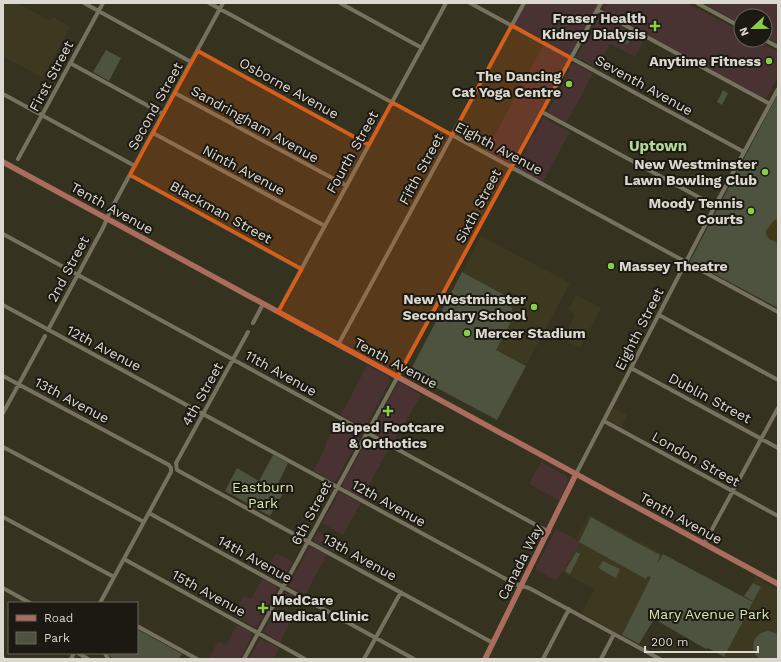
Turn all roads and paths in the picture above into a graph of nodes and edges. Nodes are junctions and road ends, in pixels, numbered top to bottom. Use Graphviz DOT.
graph roads {
  1 [pos="84,3"];
  2 [pos="103,3"];
  3 [pos="210,3"];
  4 [pos="223,3"];
  5 [pos="340,3"];
  6 [pos="446,3"];
  7 [pos="470,3"];
  8 [pos="524,3"];
  9 [pos="601,3"];
  10 [pos="697,3"];
  11 [pos="220,9"];
  12 [pos="597,10"];
  13 [pos="99,11"];
  14 [pos="733,23"];
  15 [pos="512,25"];
  16 [pos="422,48"];
  17 [pos="198,50"];
  18 [pos="571,58"];
  19 [pos="191,62"];
  20 [pos="70,63"];
  21 [pos="778,89"];
  22 [pos="175,93"];
  23 [pos="3,94"];
  24 [pos="392,102"];
  25 [pos="770,104"];
  26 [pos="542,112"];
  27 [pos="163,114"];
  28 [pos="42,116"];
  29 [pos="153,133"];
  30 [pos="452,135"];
  31 [pos="369,145"];
  32 [pos="744,152"];
  33 [pos="18,160"];
  34 [pos="3,162"];
  35 [pos="135,166"];
  36 [pos="511,167"];
  37 [pos="130,175"];
  38 [pos="346,186"];
  39 [pos="715,206"];
  40 [pos="107,219"];
  41 [pos="325,226"];
  42 [pos="3,234"];
  43 [pos="686,262"];
  44 [pos="302,269"];
  45 [pos="78,275"];
  46 [pos="263,304"];
  47 [pos="3,305"];
  48 [pos="278,312"];
  49 [pos="778,312"];
  50 [pos="659,315"];
  51 [pos="253,323"];
  52 [pos="48,330"];
  53 [pos="248,332"];
  54 [pos="44,336"];
  55 [pos="338,345"];
  56 [pos="233,359"];
  57 [pos="631,368"];
  58 [pos="3,376"];
  59 [pos="398,377"];
  60 [pos="778,380"];
  61 [pos="19,385"];
  62 [pos="778,408"];
  63 [pos="3,414"];
  64 [pos="203,414"];
  65 [pos="604,421"];
  66 [pos="367,432"];
  67 [pos="762,438"];
  68 [pos="3,447"];
  69 [pos="778,448"];
  70 [pos="174,468"];
  71 [pos="576,474"];
  72 [pos="337,487"];
  73 [pos="733,492"];
  74 [pos="149,513"];
  75 [pos="778,516"];
  76 [pos="3,517"];
  77 [pos="144,522"];
  78 [pos="549,532"];
  79 [pos="308,541"];
  80 [pos="704,544"];
  81 [pos="124,559"];
  82 [pos="114,577"];
  83 [pos="778,584"];
  84 [pos="522,586"];
  85 [pos="283,587"];
  86 [pos="3,588"];
  87 [pos="401,592"];
  88 [pos="28,602"];
  89 [pos="101,602"];
  90 [pos="569,609"];
  91 [pos="138,627"];
  92 [pos="258,633"];
  93 [pos="614,634"];
  94 [pos="376,638"];
  95 [pos="493,643"];
  96 [pos="197,659"];
  97 [pos="244,659"];
  98 [pos="305,659"];
  99 [pos="364,659"];
  100 [pos="414,659"];
  101 [pos="485,659"];
  102 [pos="543,659"];
  103 [pos="602,659"];
  104 [pos="660,659"];
  1 -- 13 [label="street"];
  2 -- 13 [label="street, First Street"];
  3 -- 11 [label="street, Eighth Avenue"];
  4 -- 11 [label="street, Second Street"];
  5 -- 16 [label="street"];
  6 -- 16 [label="street, Fourth Street"];
  7 -- 15 [label="street, Seventh Avenue"];
  8 -- 15 [label="street, Fifth Street"];
  9 -- 12 [label="street, Sixth Street"];
  10 -- 14 [label="street"];
  11 -- 17 [label="street, Second Street"];
  11 -- 24 [label="street, Eighth Avenue"];
  12 -- 18 [label="street, Sixth Street"];
  12 -- 25 [label="street"];
  13 -- 19 [label="street"];
  13 -- 20 [label="street, First Street"];
  15 -- 18 [label="street, Seventh Avenue"];
  15 -- 30 [label="street, Fifth Street"];
  16 -- 24 [label="street, Fourth Street"];
  17 -- 19 [label="street, Second Street"];
  17 -- 31 [label="street, Osborne Avenue"];
  18 -- 26 [label="street, Sixth Street"];
  18 -- 32 [label="street, Seventh Avenue"];
  19 -- 22 [label="street, Second Street"];
  20 -- 27 [label="street"];
  20 -- 28 [label="street, First Street"];
  21 -- 25 [label="street, Eighth Street"];
  22 -- 27 [label="street, Second Street"];
  22 -- 38 [label="street, Sandringham Avenue"];
  23 -- 28 [label="street"];
  24 -- 30 [label="street, Eighth Avenue"];
  24 -- 31 [label="street, Fourth Street"];
  25 -- 32 [label="street, Eighth Street"];
  26 -- 36 [label="street, Sixth Street"];
  26 -- 39 [label="street"];
  27 -- 29 [label="street, Second Street"];
  28 -- 33 [label="street, First Street"];
  28 -- 35 [label="street"];
  29 -- 35 [label="street, Second Street"];
  29 -- 41 [label="street, Ninth Avenue"];
  30 -- 36 [label="street, Eighth Avenue"];
  30 -- 55 [label="street, Fifth Street"];
  31 -- 38 [label="street, Fourth Street"];
  32 -- 39 [label="street, Eighth Street"];
  34 -- 40 [label="main road, Tenth Avenue"];
  35 -- 37 [label="street, Second Street"];
  36 -- 43 [label="street, Eighth Avenue"];
  36 -- 59 [label="street, Sixth Street"];
  37 -- 40 [label="street, Second Street"];
  37 -- 44 [label="street, Blackman Street"];
  38 -- 41 [label="street, Fourth Street"];
  39 -- 43 [label="street, Eighth Street"];
  40 -- 45 [label="street, 2nd Street"];
  40 -- 46 [label="main road, Tenth Avenue"];
  41 -- 44 [label="street, Fourth Street"];
  42 -- 45 [label="street, 11th Avenue"];
  43 -- 49 [label="street, Eighth Avenue"];
  43 -- 50 [label="street, Eighth Street"];
  44 -- 48 [label="street, Fourth Street"];
  45 -- 52 [label="street, 2nd Street"];
  45 -- 56 [label="street, 11th Avenue"];
  46 -- 48 [label="main road, Tenth Avenue"];
  46 -- 51 [label="street"];
  47 -- 52 [label="street, 12th Avenue"];
  48 -- 55 [label="main road, Tenth Avenue"];
  50 -- 57 [label="street, Eighth Street"];
  50 -- 60 [label="street"];
  52 -- 64 [label="street, 12th Avenue"];
  53 -- 56 [label="street, 4th Street"];
  54 -- 61 [label="street"];
  55 -- 59 [label="main road, Tenth Avenue"];
  56 -- 64 [label="street, 4th Street"];
  56 -- 66 [label="street, 11th Avenue"];
  57 -- 65 [label="street, Eighth Street"];
  57 -- 67 [label="street, Dublin Street"];
  58 -- 61 [label="street, 13th Avenue"];
  59 -- 66 [label="street, 6th Street"];
  59 -- 71 [label="main road, Tenth Avenue"];
  61 -- 63 [label="street"];
  61 -- 70 [label="street, 13th Avenue"];
  62 -- 67 [label="street"];
  64 -- 70 [label="street, 4th Street"];
  64 -- 72 [label="street, 12th Avenue"];
  65 -- 71 [label="street, Eighth Street"];
  65 -- 73 [label="street, London Street"];
  66 -- 72 [label="street, 6th Street"];
  66 -- 78 [label="street, 11th Avenue"];
  67 -- 69 [label="street, Dublin Street"];
  67 -- 73 [label="street"];
  68 -- 77 [label="street"];
  70 -- 74 [label="street, 4th Street"];
  70 -- 79 [label="street, 13th Avenue"];
  71 -- 78 [label="main road, Canada Way"];
  71 -- 80 [label="main road, Tenth Avenue"];
  72 -- 79 [label="street, 6th Street"];
  72 -- 84 [label="street, 12th Avenue"];
  73 -- 75 [label="street, London Street"];
  73 -- 80 [label="street"];
  74 -- 77 [label="street, 4th Street"];
  74 -- 85 [label="street, 14th Avenue"];
  76 -- 82 [label="street"];
  77 -- 81 [label="street, 4th Street"];
  78 -- 84 [label="main road, Canada Way"];
  79 -- 85 [label="street, 6th Street"];
  79 -- 87 [label="street, 13th Avenue"];
  80 -- 83 [label="main road, Tenth Avenue"];
  81 -- 82 [label="street, 4th Street"];
  81 -- 92 [label="street, 15th Avenue"];
  82 -- 89 [label="street, 4th Street"];
  84 -- 90 [label="street, 12th Avenue"];
  84 -- 95 [label="main road, Canada Way"];
  85 -- 92 [label="street, 6th Street"];
  85 -- 94 [label="street, 14th Avenue"];
  86 -- 88 [label="street"];
  87 -- 94 [label="street"];
  87 -- 95 [label="street, 13th Avenue"];
  90 -- 93 [label="street, 12th Avenue"];
  90 -- 102 [label="street"];
  91 -- 96 [label="street"];
  92 -- 97 [label="street, 6th Street"];
  92 -- 98 [label="street, 15th Avenue"];
  93 -- 103 [label="street"];
  93 -- 104 [label="street, 12th Avenue"];
  94 -- 99 [label="street"];
  94 -- 100 [label="street, 14th Avenue"];
  95 -- 101 [label="main road, Canada Way"];
}
